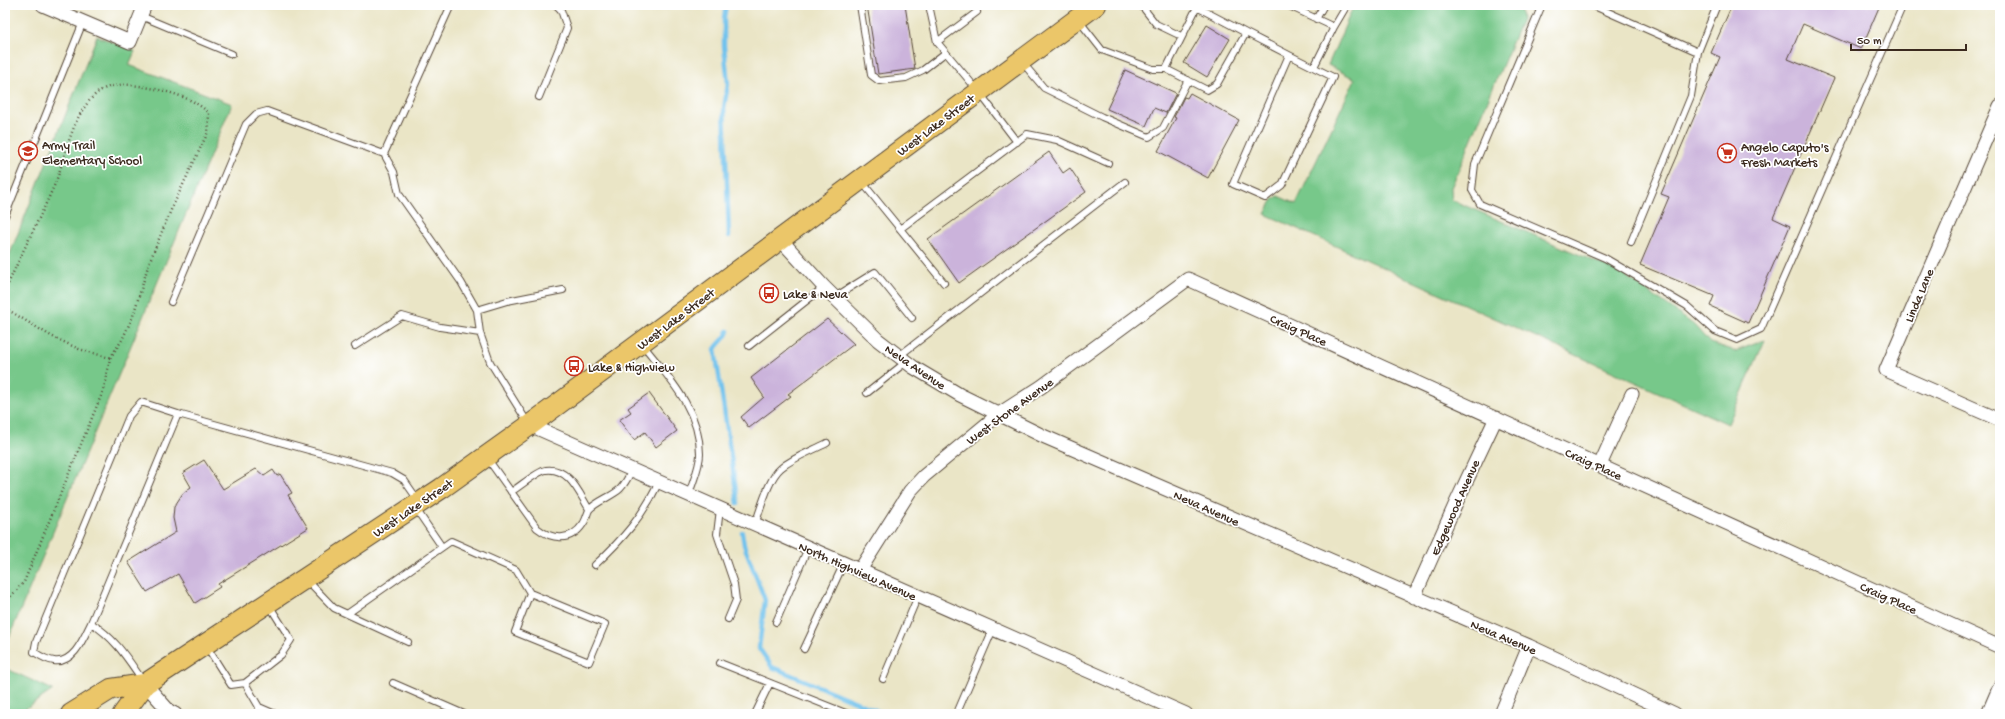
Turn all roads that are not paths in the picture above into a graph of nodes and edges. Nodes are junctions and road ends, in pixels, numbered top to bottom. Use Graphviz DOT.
graph roads {
  1 [pos="43,5"];
  2 [pos="451,5"];
  3 [pos="556,5"];
  4 [pos="860,5"];
  5 [pos="929,5"];
  6 [pos="1141,5"];
  7 [pos="1286,5"];
  8 [pos="1324,5"];
  9 [pos="1346,5"];
  10 [pos="1542,5"];
  11 [pos="1592,5"];
  12 [pos="1717,5"];
  13 [pos="1903,5"];
  14 [pos="1195,6"];
  15 [pos="1088,9"];
  16 [pos="143,11"];
  17 [pos="977,12"];
  18 [pos="1316,19"];
  19 [pos="83,22"];
  20 [pos="1334,27"];
  21 [pos="1246,33"];
  22 [pos="1181,36"];
  23 [pos="936,42"];
  24 [pos="1698,52"];
  25 [pos="945,53"];
  26 [pos="232,54"];
  27 [pos="1289,55"];
  28 [pos="1021,61"];
  29 [pos="1314,67"];
  30 [pos="1166,69"];
  31 [pos="1188,80"];
  32 [pos="979,92"];
  33 [pos="539,97"];
  34 [pos="2000,106"];
  35 [pos="1016,142"];
  36 [pos="384,154"];
  37 [pos="1108,164"];
  38 [pos="860,179"];
  39 [pos="1125,182"];
  40 [pos="5,216"];
  41 [pos="900,229"];
  42 [pos="780,239"];
  43 [pos="1631,242"];
  44 [pos="1188,279"];
  45 [pos="944,283"];
  46 [pos="824,287"];
  47 [pos="563,290"];
  48 [pos="835,298"];
  49 [pos="171,302"];
  50 [pos="478,310"];
  51 [pos="912,318"];
  52 [pos="480,333"];
  53 [pos="642,342"];
  54 [pos="355,346"];
  55 [pos="749,346"];
  56 [pos="902,359"];
  57 [pos="867,393"];
  58 [pos="1632,394"];
  59 [pos="178,414"];
  60 [pos="999,414"];
  61 [pos="1496,418"];
  62 [pos="2000,420"];
  63 [pos="530,425"];
  64 [pos="827,443"];
  65 [pos="486,456"];
  66 [pos="1600,465"];
  67 [pos="632,470"];
  68 [pos="660,482"];
  69 [pos="511,492"];
  70 [pos="689,495"];
  71 [pos="417,504"];
  72 [pos="589,509"];
  73 [pos="720,509"];
  74 [pos="755,524"];
  75 [pos="442,547"];
  76 [pos="808,548"];
  77 [pos="844,563"];
  78 [pos="596,565"];
  79 [pos="860,570"];
  80 [pos="305,579"];
  81 [pos="530,593"];
  82 [pos="918,596"];
  83 [pos="1414,597"];
  84 [pos="268,603"];
  85 [pos="347,614"];
  86 [pos="728,619"];
  87 [pos="776,622"];
  88 [pos="91,623"];
  89 [pos="993,629"];
  90 [pos="408,642"];
  91 [pos="205,644"];
  92 [pos="1529,646"];
  93 [pos="2000,647"];
  94 [pos="804,649"];
  95 [pos="720,663"];
  96 [pos="883,679"];
  97 [pos="245,683"];
  98 [pos="393,683"];
  99 [pos="770,683"];
  100 [pos="145,684"];
  101 [pos="2000,686"];
  102 [pos="260,707"];
  103 [pos="957,713"];
  104 [pos="71,714"];
  105 [pos="123,714"];
  106 [pos="175,714"];
  107 [pos="257,714"];
  108 [pos="276,714"];
  109 [pos="464,714"];
  110 [pos="755,714"];
  111 [pos="848,714"];
  112 [pos="1186,714"];
  113 [pos="1501,714"];
  114 [pos="1675,714"];
  115 [pos="1988,714"];
  1 -- 19 [label="street"];
  2 -- 36 [label="lane"];
  3 -- 33 [label="lane"];
  4 -- 25 [label="lane"];
  5 -- 23 [label="lane"];
  6 -- 22 [label="lane"];
  7 -- 18 [label="lane"];
  8 -- 18 [label="lane"];
  9 -- 20 [label="lane"];
  10 -- 13 [label="lane"];
  11 -- 24 [label="lane"];
  12 -- 24 [label="lane"];
  14 -- 21 [label="lane"];
  14 -- 22 [label="lane"];
  15 -- 28 [label="main road, West Lake Street"];
  15 -- 30 [label="lane"];
  16 -- 19 [label="street"];
  16 -- 26 [label="lane"];
  17 -- 23 [label="lane"];
  18 -- 20 [label="lane"];
  19 -- 40 [label="lane"];
  20 -- 29 [label="lane"];
  21 -- 27 [label="lane"];
  21 -- 31 [label="lane"];
  22 -- 30 [label="lane"];
  23 -- 25 [label="lane"];
  24 -- 43 [label="lane"];
  25 -- 32 [label="lane"];
  27 -- 29 [label="lane"];
  27 -- 29 [label="lane"];
  28 -- 31 [label="lane"];
  28 -- 32 [label="main road, West Lake Street"];
  30 -- 31 [label="lane"];
  32 -- 35 [label="lane"];
  32 -- 38 [label="main road, West Lake Street"];
  34 -- 62 [label="street, Linda Lane"];
  35 -- 37 [label="lane"];
  35 -- 41 [label="lane"];
  36 -- 49 [label="lane"];
  36 -- 50 [label="lane"];
  38 -- 41 [label="lane"];
  38 -- 42 [label="main road, West Lake Street"];
  39 -- 56 [label="lane"];
  41 -- 45 [label="lane"];
  42 -- 46 [label="street, Neva Avenue"];
  42 -- 53 [label="main road, West Lake Street"];
  44 -- 60 [label="street, West Stone Avenue"];
  44 -- 61 [label="street, Craig Place"];
  46 -- 48 [label="street, Neva Avenue"];
  46 -- 55 [label="lane"];
  47 -- 50 [label="lane"];
  48 -- 51 [label="lane"];
  48 -- 56 [label="street, Neva Avenue"];
  50 -- 52 [label="lane"];
  52 -- 54 [label="lane"];
  52 -- 63 [label="lane"];
  53 -- 63 [label="main road, West Lake Street"];
  53 -- 70 [label="lane"];
  56 -- 57 [label="lane"];
  56 -- 60 [label="street, Neva Avenue"];
  58 -- 66 [label="street"];
  59 -- 71 [label="lane"];
  59 -- 88 [label="lane"];
  59 -- 88 [label="lane"];
  60 -- 79 [label="street, West Stone Avenue"];
  60 -- 83 [label="street, Neva Avenue"];
  61 -- 66 [label="street, Craig Place"];
  61 -- 83 [label="street, Edgewood Avenue"];
  63 -- 65 [label="main road, West Lake Street"];
  63 -- 67 [label="street, North Highview Avenue"];
  64 -- 74 [label="lane"];
  65 -- 69 [label="lane"];
  65 -- 71 [label="main road, West Lake Street"];
  66 -- 93 [label="street, Craig Place"];
  67 -- 68 [label="street, North Highview Avenue"];
  67 -- 72 [label="lane"];
  68 -- 70 [label="street, North Highview Avenue"];
  68 -- 78 [label="lane"];
  69 -- 72 [label="lane"];
  69 -- 72 [label="lane"];
  70 -- 73 [label="street, North Highview Avenue"];
  71 -- 75 [label="lane"];
  71 -- 80 [label="main road, West Lake Street"];
  73 -- 74 [label="street, North Highview Avenue"];
  73 -- 86 [label="lane"];
  74 -- 76 [label="street, North Highview Avenue"];
  75 -- 81 [label="lane"];
  75 -- 85 [label="lane"];
  76 -- 77 [label="street, North Highview Avenue"];
  76 -- 87 [label="lane"];
  77 -- 79 [label="street, North Highview Avenue"];
  77 -- 94 [label="lane"];
  79 -- 82 [label="street, North Highview Avenue"];
  80 -- 84 [label="main road, West Lake Street"];
  80 -- 85 [label="lane"];
  81 -- 81 [label="lane"];
  82 -- 89 [label="street, North Highview Avenue"];
  82 -- 96 [label="lane"];
  83 -- 92 [label="street, Neva Avenue"];
  84 -- 91 [label="main road, West Lake Street"];
  84 -- 97 [label="lane"];
  85 -- 90 [label="lane"];
  88 -- 100 [label="lane"];
  89 -- 103 [label="lane"];
  89 -- 112 [label="street, North Highview Avenue"];
  91 -- 97 [label="lane"];
  91 -- 100 [label="main road, West Lake Street"];
  92 -- 113 [label="street"];
  92 -- 114 [label="street, Neva Avenue"];
  95 -- 99 [label="lane"];
  97 -- 102 [label="lane"];
  98 -- 109 [label="lane"];
  99 -- 110 [label="lane"];
  99 -- 111 [label="lane"];
  100 -- 104 [label="main road, West Lake Street"];
  100 -- 105 [label="main road, West Lake Street"];
  100 -- 106 [label="street"];
  101 -- 115 [label="street"];
  102 -- 107 [label="lane"];
  102 -- 108 [label="lane"];
}
